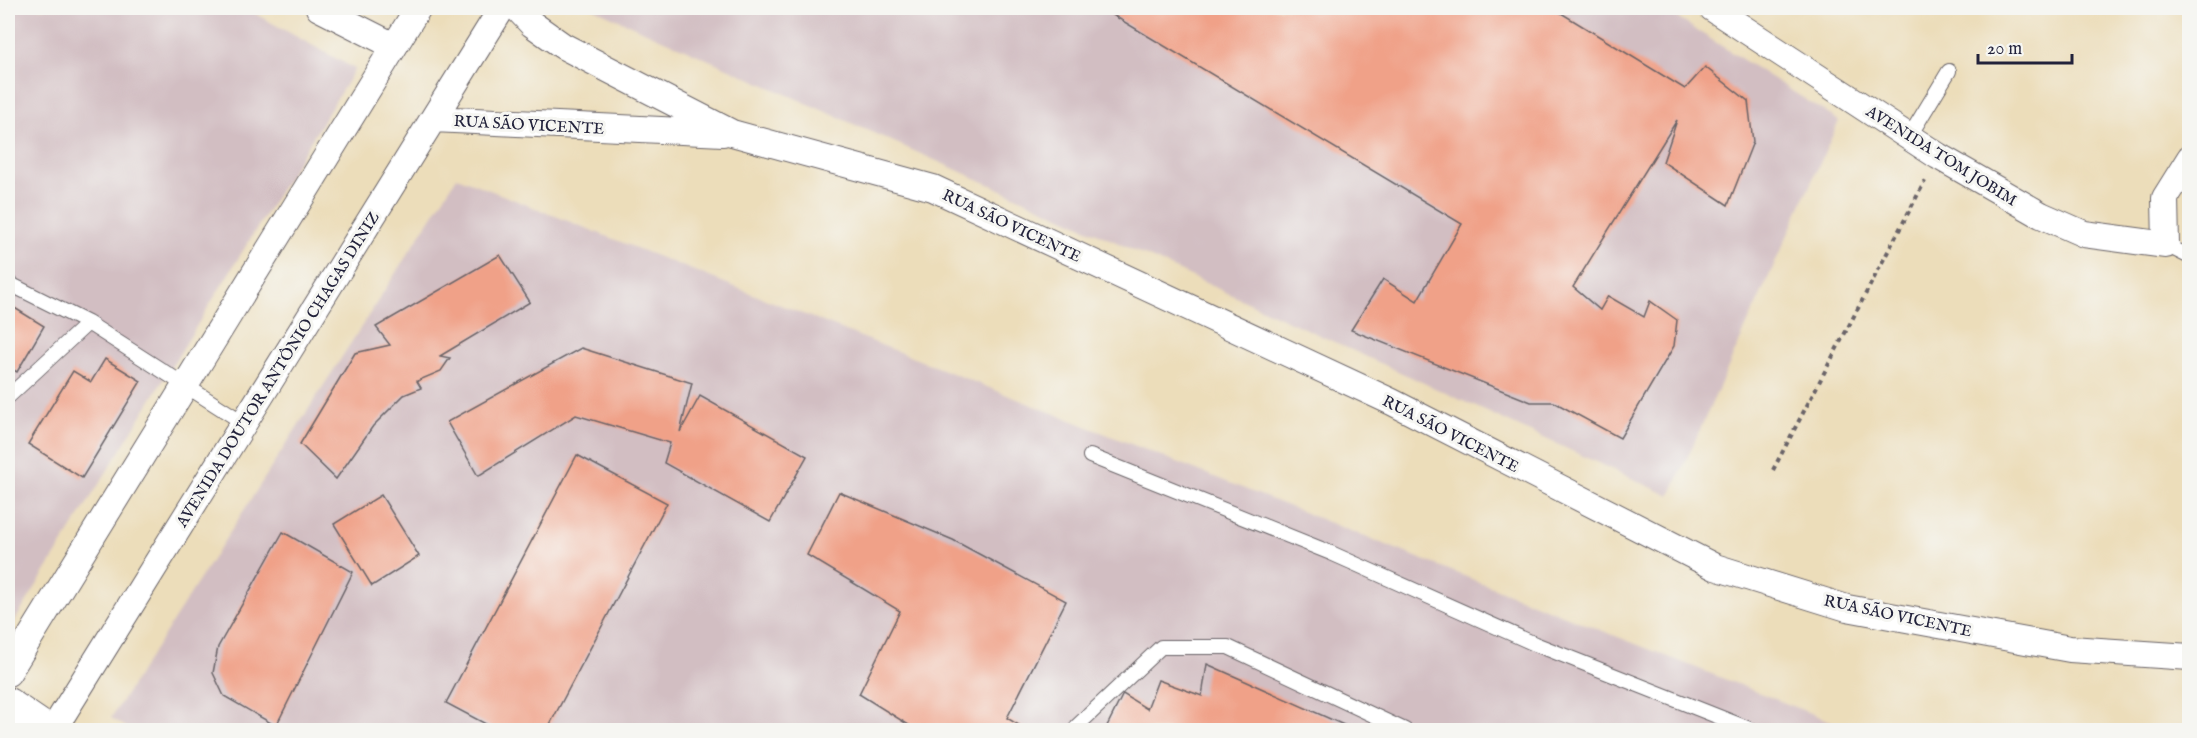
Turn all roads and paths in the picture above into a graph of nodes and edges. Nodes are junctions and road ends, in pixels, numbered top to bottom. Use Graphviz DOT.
graph roads {
  1 [pos="319,8"];
  2 [pos="418,8"];
  3 [pos="502,8"];
  4 [pos="517,8"];
  5 [pos="1712,8"];
  6 [pos="394,46"];
  7 [pos="1949,71"];
  8 [pos="433,119"];
  9 [pos="732,133"];
  10 [pos="1909,137"];
  11 [pos="1938,156"];
  12 [pos="2190,158"];
  13 [pos="2166,245"];
  14 [pos="2190,257"];
  15 [pos="8,283"];
  16 [pos="88,323"];
  17 [pos="184,384"];
  18 [pos="8,397"];
  19 [pos="244,423"];
  20 [pos="1089,456"];
  21 [pos="1773,470"];
  22 [pos="2190,657"];
  23 [pos="8,673"];
  24 [pos="8,704"];
  25 [pos="1077,726"];
  26 [pos="46,730"];
  27 [pos="53,730"];
  28 [pos="1405,730"];
  29 [pos="1752,730"];
  1 -- 6 [label="street"];
  2 -- 6 [label="street"];
  3 -- 8 [label="street, AVENIDA DOUTOR ANTÔNIO CHAGAS DINIZ"];
  4 -- 9 [label="street, RUA SÃO VICENTE"];
  5 -- 10 [label="street, AVENIDA TOM JOBIM"];
  6 -- 17 [label="street"];
  7 -- 10 [label="lane"];
  8 -- 9 [label="street, RUA SÃO VICENTE"];
  8 -- 19 [label="street, AVENIDA DOUTOR ANTÔNIO CHAGAS DINIZ"];
  9 -- 22 [label="street, RUA SÃO VICENTE"];
  10 -- 11 [label="street, AVENIDA TOM JOBIM"];
  11 -- 13 [label="street, AVENIDA TOM JOBIM"];
  11 -- 21 [label="path"];
  12 -- 13 [label="street"];
  13 -- 14 [label="lane, AVENIDA TOM JOBIM"];
  15 -- 16 [label="lane"];
  16 -- 17 [label="lane"];
  16 -- 18 [label="lane"];
  17 -- 19 [label="lane"];
  17 -- 23 [label="street"];
  19 -- 27 [label="street, AVENIDA DOUTOR ANTÔNIO CHAGAS DINIZ"];
  20 -- 29 [label="lane"];
  24 -- 26 [label="street"];
  25 -- 28 [label="lane"];
}
